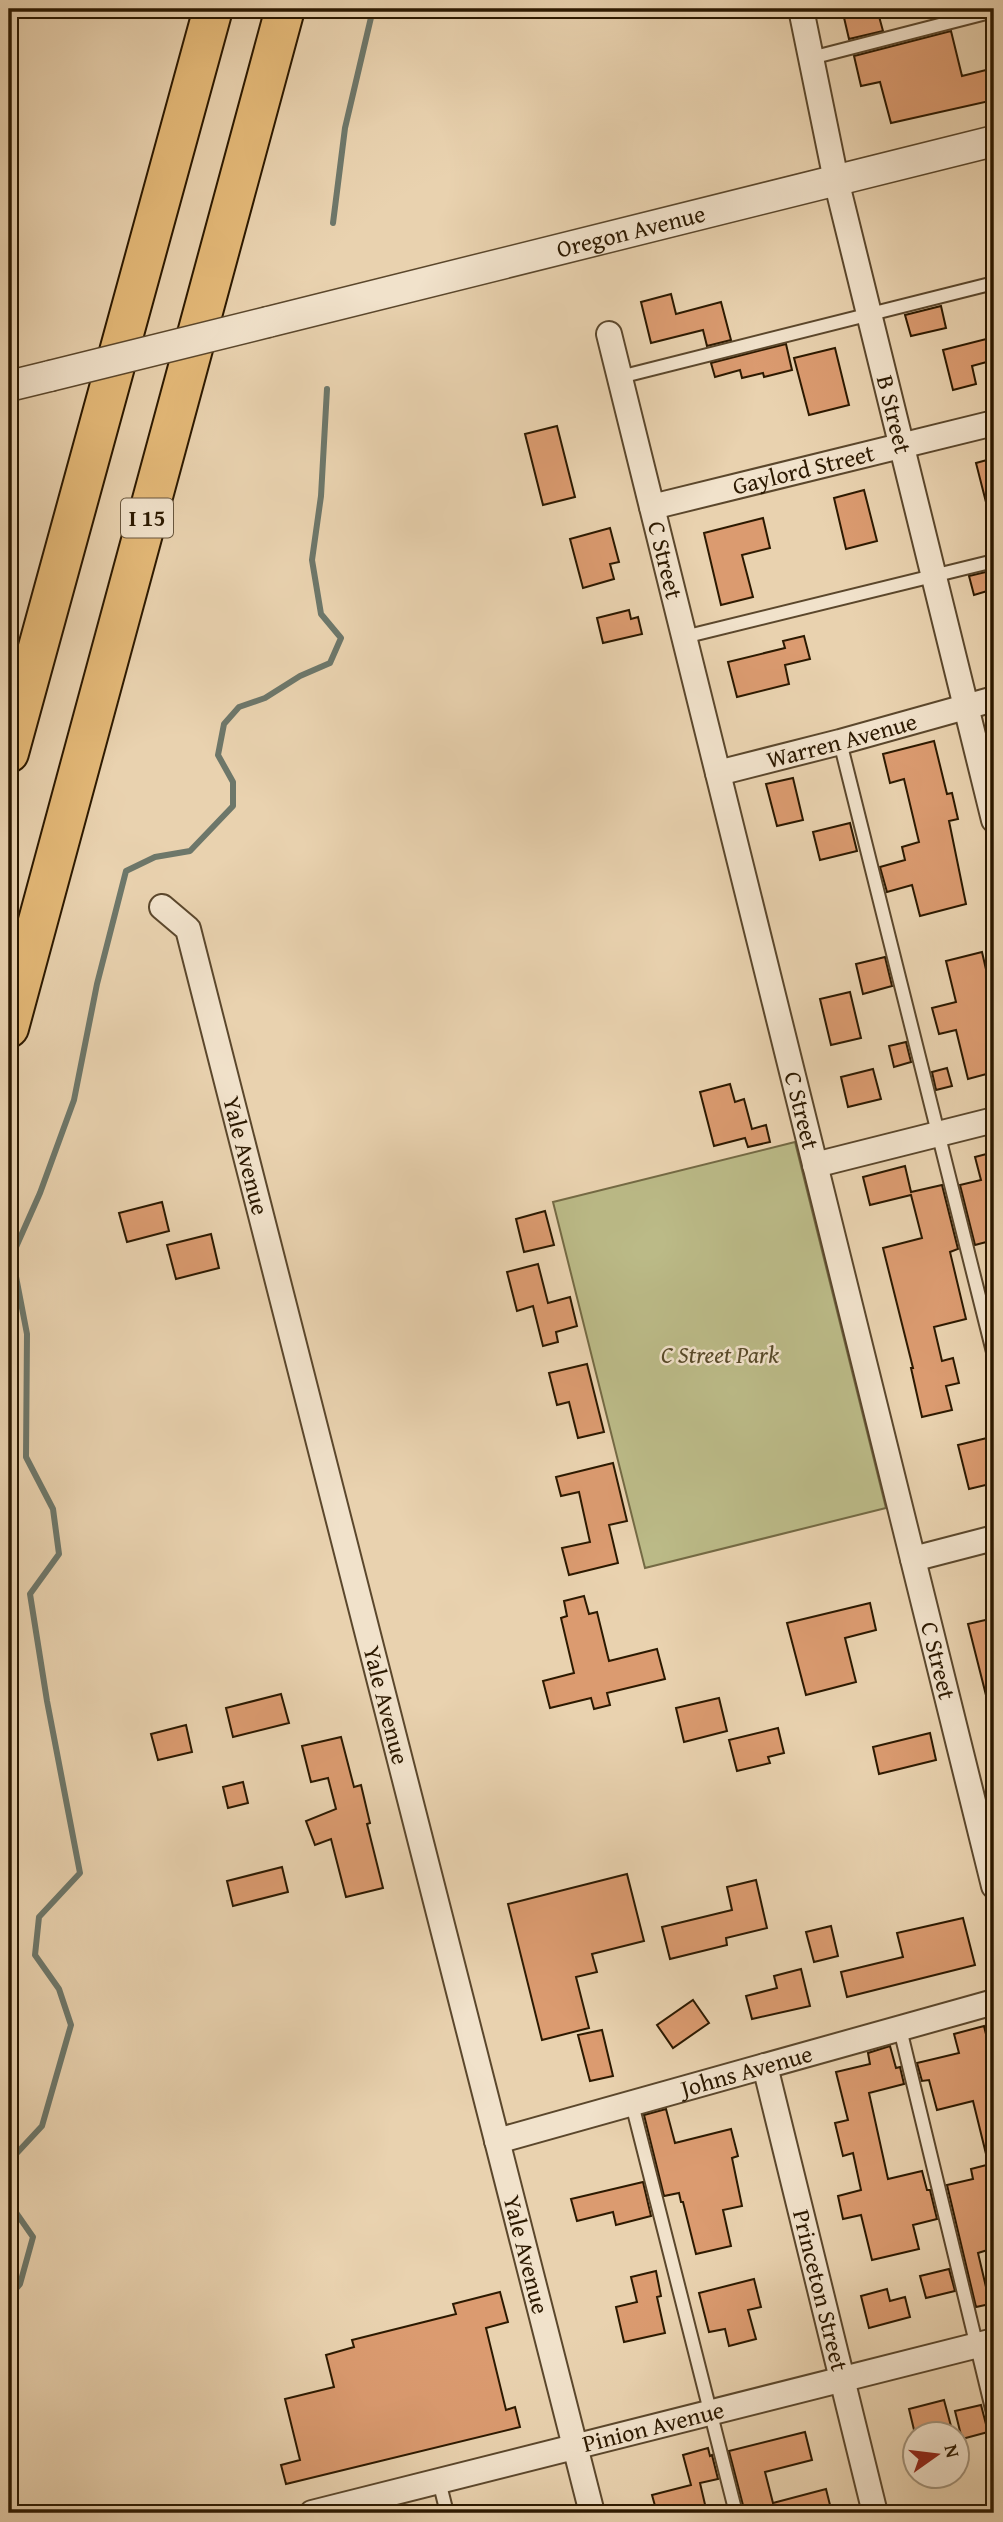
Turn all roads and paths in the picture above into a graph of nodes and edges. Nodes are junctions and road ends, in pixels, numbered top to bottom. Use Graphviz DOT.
graph roads {
  1 [pos="213,9"];
  2 [pos="285,9"];
  3 [pos="801,9"];
  4 [pos="994,11"];
  5 [pos="811,58"];
  6 [pos="994,141"];
  7 [pos="836,180"];
  8 [pos="994,283"];
  9 [pos="869,314"];
  10 [pos="609,334"];
  11 [pos="620,377"];
  12 [pos="9,386"];
  13 [pos="994,423"];
  14 [pos="902,445"];
  15 [pos="652,507"];
  16 [pos="994,561"];
  17 [pos="933,576"];
  18 [pos="684,637"];
  19 [pos="994,699"];
  20 [pos="965,706"];
  21 [pos="840,742"];
  22 [pos="9,753"];
  23 [pos="718,773"];
  24 [pos="994,820"];
  25 [pos="162,906"];
  26 [pos="9,1028"];
  27 [pos="994,1121"];
  28 [pos="938,1135"];
  29 [pos="815,1165"];
  30 [pos="994,1356"];
  31 [pos="994,1538"];
  32 [pos="913,1559"];
  33 [pos="994,1886"];
  34 [pos="994,2002"];
  35 [pos="900,2029"];
  36 [pos="765,2066"];
  37 [pos="632,2104"];
  38 [pos="497,2141"];
  39 [pos="985,2344"];
  40 [pos="842,2380"];
  41 [pos="711,2413"];
  42 [pos="994,2417"];
  43 [pos="575,2447"];
  44 [pos="439,2481"];
  45 [pos="312,2513"];
  46 [pos="447,2513"];
  47 [pos="592,2513"];
  48 [pos="736,2513"];
  49 [pos="875,2513"];
  1 -- 22 [label="highway"];
  2 -- 26 [label="highway, I 15"];
  3 -- 5 [label="street, B Street"];
  4 -- 5 [label="lane"];
  5 -- 7 [label="street, B Street"];
  6 -- 7 [label="street, Oregon Avenue"];
  7 -- 9 [label="street, B Street"];
  7 -- 12 [label="street, Oregon Avenue, bridge"];
  8 -- 9 [label="lane"];
  9 -- 11 [label="lane"];
  9 -- 14 [label="street, B Street"];
  10 -- 11 [label="street, C Street"];
  11 -- 15 [label="street, C Street"];
  13 -- 14 [label="street, Gaylord Street"];
  14 -- 15 [label="street, Gaylord Street"];
  14 -- 17 [label="street, B Street"];
  15 -- 18 [label="street, C Street"];
  16 -- 17 [label="lane"];
  17 -- 18 [label="lane"];
  17 -- 20 [label="street, B Street"];
  18 -- 23 [label="street, C Street"];
  19 -- 20 [label="street, Warren Avenue"];
  20 -- 21 [label="street, Warren Avenue"];
  20 -- 24 [label="street, B Street"];
  21 -- 23 [label="street, Warren Avenue"];
  21 -- 28 [label="lane"];
  23 -- 29 [label="street, C Street"];
  25 -- 38 [label="street, Yale Avenue"];
  27 -- 28 [label="street"];
  28 -- 29 [label="street"];
  28 -- 30 [label="lane"];
  29 -- 32 [label="street, C Street"];
  31 -- 32 [label="street"];
  32 -- 33 [label="street, C Street"];
  34 -- 35 [label="street, Johns Avenue"];
  35 -- 36 [label="street, Johns Avenue"];
  35 -- 39 [label="lane"];
  36 -- 37 [label="street, Johns Avenue"];
  36 -- 40 [label="street, Princeton Street"];
  37 -- 38 [label="street, Johns Avenue"];
  37 -- 41 [label="lane"];
  38 -- 43 [label="street, Yale Avenue"];
  39 -- 40 [label="street, Pinion Avenue"];
  39 -- 42 [label="lane"];
  40 -- 41 [label="street, Pinion Avenue"];
  40 -- 49 [label="street, Princeton Street"];
  41 -- 43 [label="street, Pinion Avenue"];
  41 -- 48 [label="lane"];
  43 -- 44 [label="street, Pinion Avenue"];
  43 -- 47 [label="street, Yale Avenue"];
  44 -- 45 [label="street, Pinion Avenue"];
  44 -- 46 [label="lane"];
}
